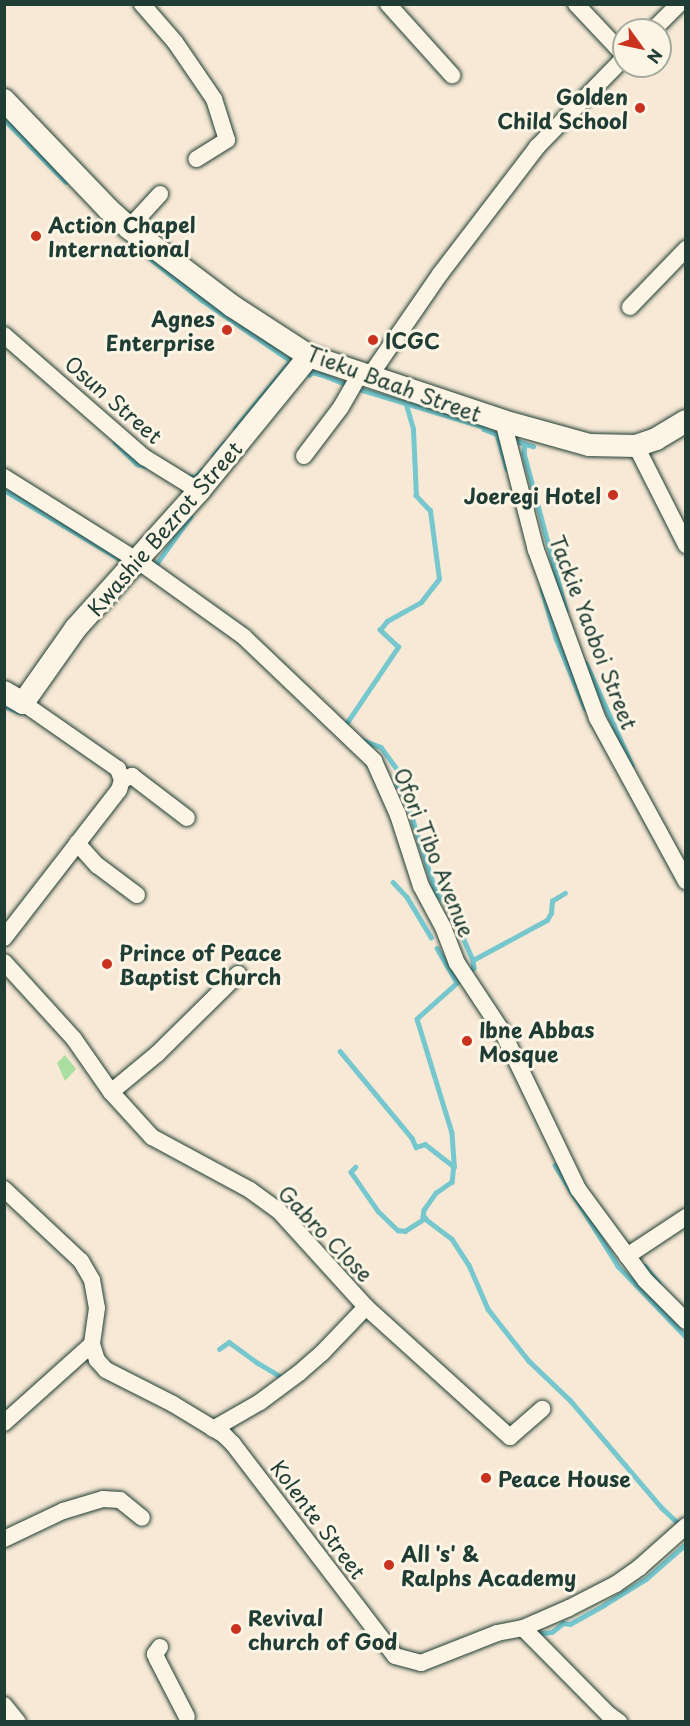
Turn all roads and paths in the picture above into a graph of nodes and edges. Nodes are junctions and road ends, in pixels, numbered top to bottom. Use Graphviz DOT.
graph roads {
  1 [pos="142,4"];
  2 [pos="388,4"];
  3 [pos="576,4"];
  4 [pos="679,4"];
  5 [pos="665,18"];
  6 [pos="612,44"];
  7 [pos="612,69"];
  8 [pos="452,75"];
  9 [pos="4,100"];
  10 [pos="197,159"];
  11 [pos="160,194"];
  12 [pos="129,228"];
  13 [pos="686,249"];
  14 [pos="630,307"];
  15 [pos="4,335"];
  16 [pos="309,356"];
  17 [pos="365,376"];
  18 [pos="503,421"];
  19 [pos="686,421"];
  20 [pos="636,446"];
  21 [pos="304,456"];
  22 [pos="4,477"];
  23 [pos="199,491"];
  24 [pos="686,545"];
  25 [pos="138,561"];
  26 [pos="14,697"];
  27 [pos="122,780"];
  28 [pos="187,818"];
  29 [pos="77,843"];
  30 [pos="686,881"];
  31 [pos="137,895"];
  32 [pos="4,938"];
  33 [pos="4,962"];
  34 [pos="238,974"];
  35 [pos="111,1092"];
  36 [pos="4,1190"];
  37 [pos="686,1217"];
  38 [pos="627,1256"];
  39 [pos="366,1307"];
  40 [pos="686,1321"];
  41 [pos="92,1344"];
  42 [pos="542,1409"];
  43 [pos="8,1412"];
  44 [pos="213,1429"];
  45 [pos="142,1518"];
  46 [pos="686,1526"];
  47 [pos="4,1539"];
  48 [pos="523,1628"];
  49 [pos="160,1647"];
  50 [pos="4,1705"];
  51 [pos="189,1720"];
  52 [pos="18,1722"];
  53 [pos="619,1722"];
  1 -- 10 [label="street"];
  2 -- 8 [label="street"];
  3 -- 6 [label="street"];
  4 -- 5 [label="street"];
  7 -- 17 [label="street"];
  9 -- 12 [label="street, Tieku Baah Street"];
  11 -- 12 [label="street"];
  12 -- 16 [label="street, Tieku Baah Street"];
  13 -- 14 [label="street"];
  15 -- 23 [label="street, Osun Street"];
  16 -- 17 [label="street, Tieku Baah Street"];
  16 -- 23 [label="street, Kwashie Bezrot Street"];
  17 -- 18 [label="street, Tieku Baah Street"];
  17 -- 21 [label="street"];
  18 -- 20 [label="street, Tieku Baah Street"];
  18 -- 30 [label="street, Tackie Yaoboi Street"];
  19 -- 20 [label="street, Tieku Baah Street"];
  20 -- 24 [label="street"];
  22 -- 25 [label="street, Ofori Tibo Avenue"];
  23 -- 25 [label="street, Kwashie Bezrot Street"];
  25 -- 26 [label="street, Kwashie Bezrot Street"];
  25 -- 38 [label="street, Ofori Tibo Avenue"];
  26 -- 27 [label="street"];
  27 -- 28 [label="street"];
  27 -- 29 [label="street"];
  29 -- 31 [label="street"];
  29 -- 32 [label="street"];
  33 -- 35 [label="street, Gabro Close"];
  34 -- 35 [label="street"];
  35 -- 39 [label="street, Gabro Close"];
  36 -- 41 [label="street"];
  37 -- 38 [label="street"];
  38 -- 40 [label="street, Ofori Tibo Avenue"];
  39 -- 42 [label="street, Gabro Close"];
  39 -- 44 [label="street"];
  41 -- 43 [label="street"];
  41 -- 44 [label="street, Kolente Street"];
  44 -- 48 [label="street, Kolente Street"];
  45 -- 47 [label="street"];
  46 -- 48 [label="street, Kolente Street"];
  48 -- 53 [label="street"];
  49 -- 51 [label="street"];
  50 -- 52 [label="street"];
}
